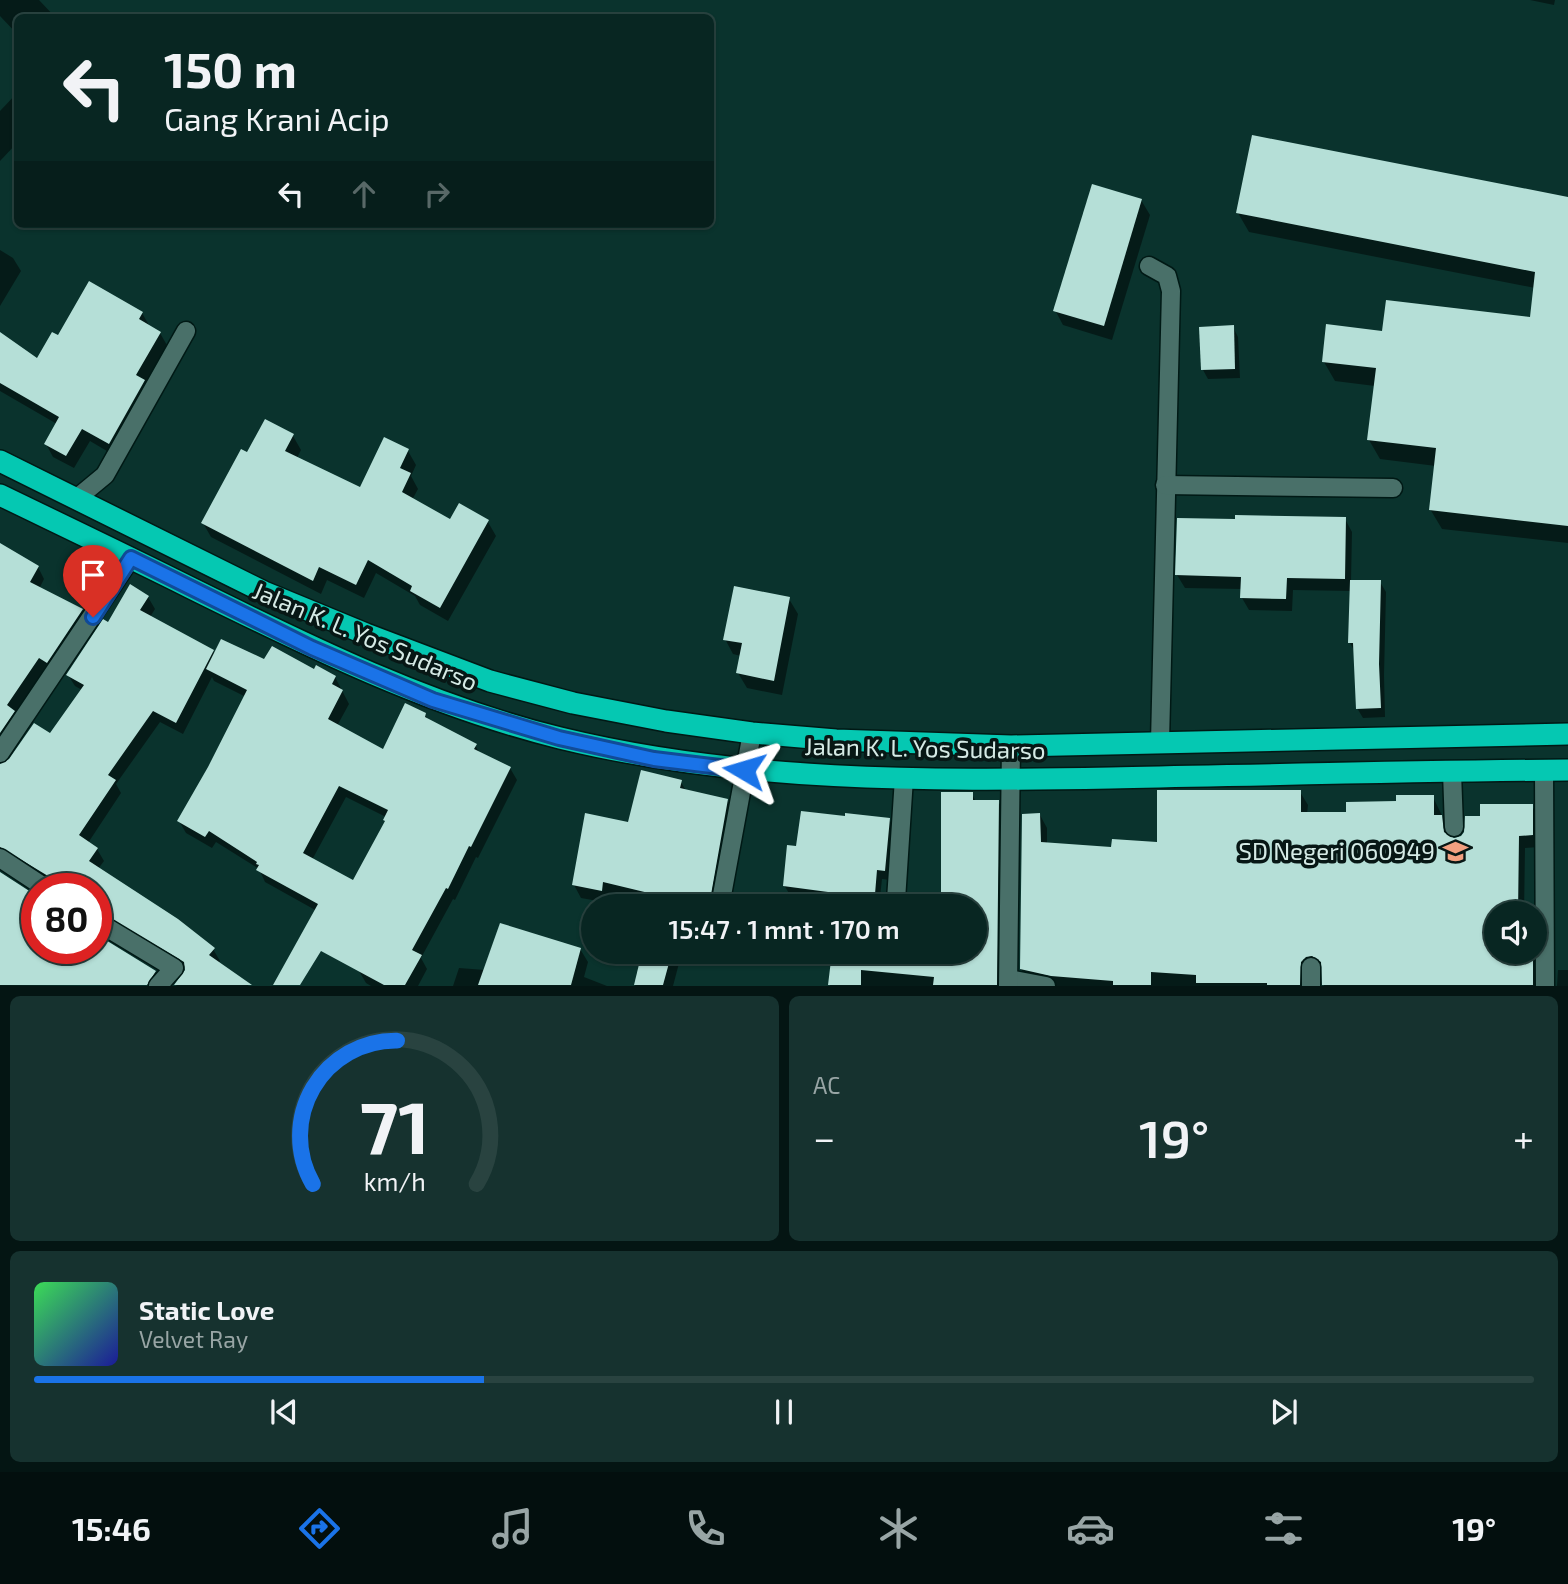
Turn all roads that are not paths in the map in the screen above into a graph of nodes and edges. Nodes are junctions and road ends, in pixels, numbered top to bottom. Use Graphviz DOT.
graph roads {
  1 [pos="1149,266"];
  2 [pos="186,331"];
  3 [pos="0,461"];
  4 [pos="1165,485"];
  5 [pos="1393,488"];
  6 [pos="0,495"];
  7 [pos="76,499"];
  8 [pos="131,558"];
  9 [pos="752,733"];
  10 [pos="1568,734"];
  11 [pos="1160,742"];
  12 [pos="1010,746"];
  13 [pos="0,753"];
  14 [pos="744,770"];
  15 [pos="1568,770"];
  16 [pos="1544,771"];
  17 [pos="1452,772"];
  18 [pos="904,778"];
  19 [pos="1009,780"];
  20 [pos="1454,827"];
  21 [pos="0,858"];
  22 [pos="23,873"];
  23 [pos="722,894"];
  24 [pos="896,894"];
  25 [pos="112,931"];
  26 [pos="1311,967"];
  27 [pos="1009,982"];
  28 [pos="158,985"];
  29 [pos="1046,985"];
  30 [pos="1311,985"];
  31 [pos="1545,985"];
  1 -- 4 [label="street"];
  2 -- 7 [label="street"];
  3 -- 7 [label="highway, Jalan K. L. Yos Sudarso"];
  4 -- 5 [label="street"];
  4 -- 11 [label="street"];
  6 -- 8 [label="highway, Jalan K. L. Yos Sudarso"];
  7 -- 9 [label="highway, Jalan K. L. Yos Sudarso"];
  8 -- 13 [label="street"];
  8 -- 14 [label="highway, Jalan K. L. Yos Sudarso"];
  9 -- 12 [label="highway, Jalan K. L. Yos Sudarso"];
  9 -- 14 [label="street"];
  10 -- 11 [label="highway, Jalan K. L. Yos Sudarso"];
  11 -- 12 [label="highway, Jalan K. L. Yos Sudarso"];
  12 -- 19 [label="street"];
  14 -- 18 [label="highway, Jalan K. L. Yos Sudarso"];
  14 -- 23 [label="street"];
  15 -- 16 [label="highway, Jalan K. L. Yos Sudarso"];
  16 -- 17 [label="highway, Jalan K. L. Yos Sudarso"];
  16 -- 31 [label="street"];
  17 -- 19 [label="highway, Jalan K. L. Yos Sudarso"];
  17 -- 20 [label="street"];
  18 -- 19 [label="highway, Jalan K. L. Yos Sudarso"];
  18 -- 24 [label="street"];
  19 -- 27 [label="street"];
  21 -- 22 [label="street"];
  25 -- 28 [label="street"];
  26 -- 30 [label="street"];
  27 -- 29 [label="street"];
}
